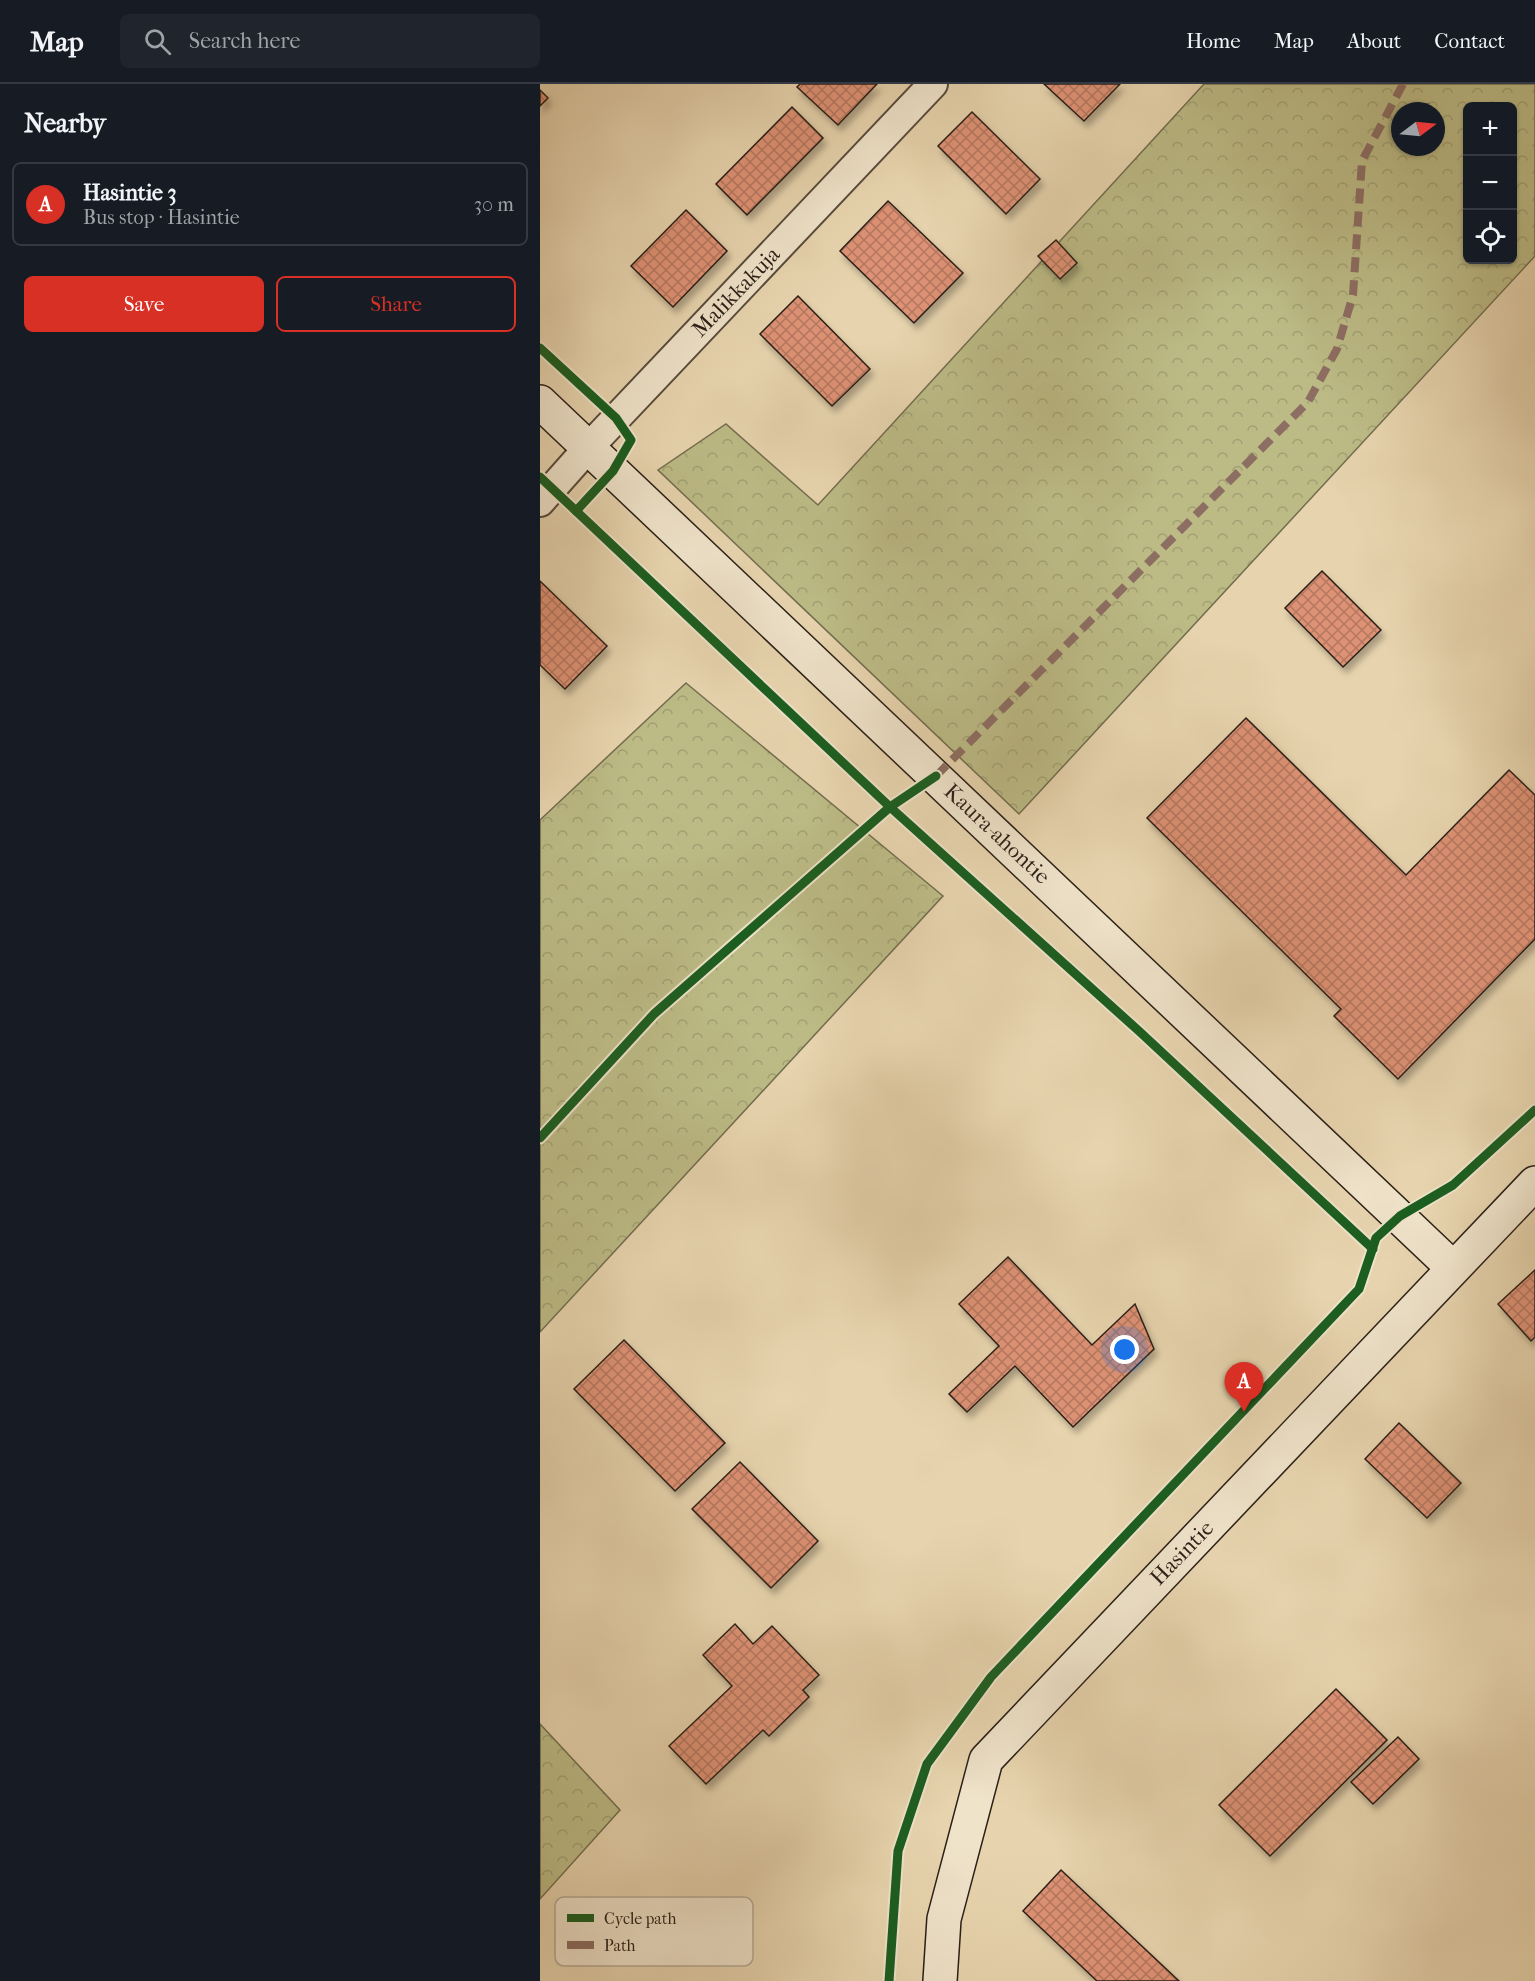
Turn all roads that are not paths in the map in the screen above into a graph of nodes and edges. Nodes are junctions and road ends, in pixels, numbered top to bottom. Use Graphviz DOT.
graph roads {
  1 [pos="933,84"];
  2 [pos="540,402"];
  3 [pos="588,447"];
  4 [pos="540,502"];
  5 [pos="1535,1183"];
  6 [pos="1453,1268"];
  7 [pos="940,1981"];
  1 -- 3 [label="street, Malikkakuja"];
  2 -- 3 [label="street, Kaura-ahontie"];
  3 -- 4 [label="street, Malikkakuja"];
  3 -- 6 [label="street, Kaura-ahontie"];
  5 -- 6 [label="street, Hasintie"];
  6 -- 7 [label="street, Hasintie"];
}
